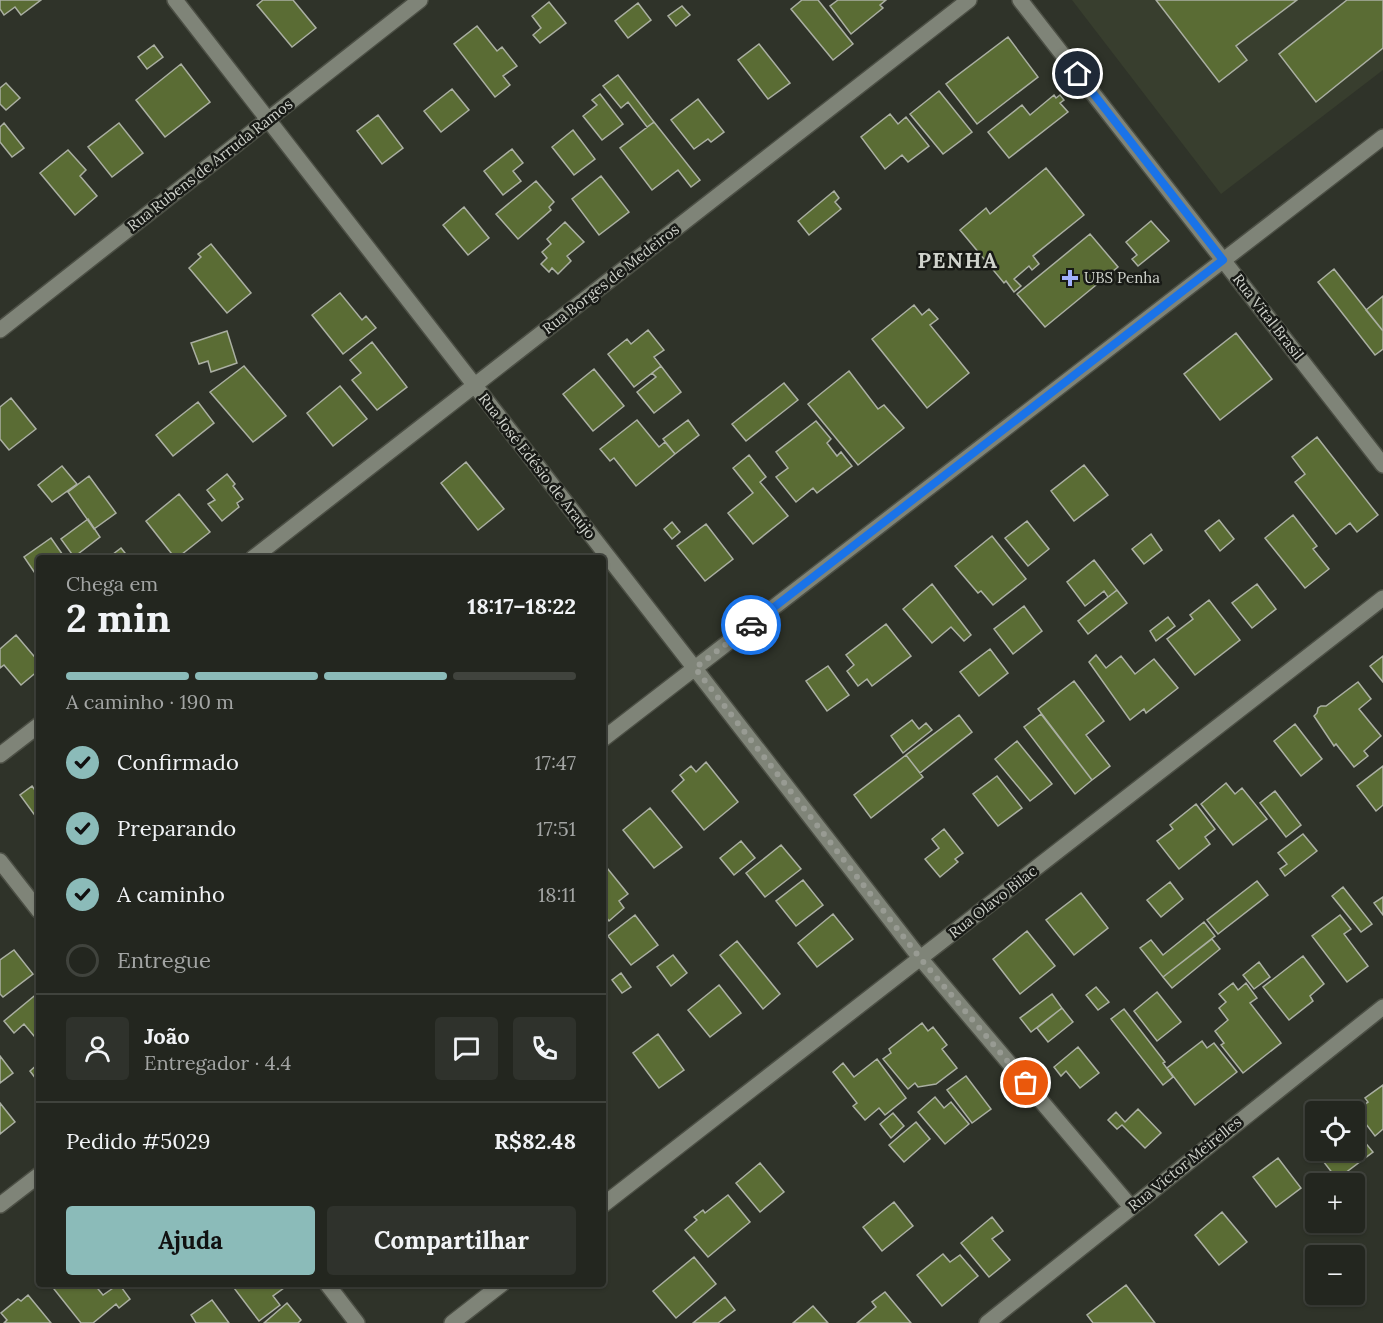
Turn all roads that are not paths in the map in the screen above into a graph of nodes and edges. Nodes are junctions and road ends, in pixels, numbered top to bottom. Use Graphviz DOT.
graph roads {
  1 [pos="175,0"];
  2 [pos="420,0"];
  3 [pos="969,0"];
  4 [pos="1020,0"];
  5 [pos="268,120"];
  6 [pos="1383,137"];
  7 [pos="1223,260"];
  8 [pos="0,330"];
  9 [pos="475,386"];
  10 [pos="1383,465"];
  11 [pos="257,555"];
  12 [pos="1383,598"];
  13 [pos="695,668"];
  14 [pos="36,727"];
  15 [pos="606,738"];
  16 [pos="0,755"];
  17 [pos="0,861"];
  18 [pos="36,907"];
  19 [pos="920,958"];
  20 [pos="1383,1006"];
  21 [pos="36,1177"];
  22 [pos="606,1203"];
  23 [pos="0,1205"];
  24 [pos="1131,1207"];
  25 [pos="329,1287"];
  26 [pos="498,1287"];
  27 [pos="357,1323"];
  28 [pos="452,1323"];
  29 [pos="987,1323"];
  1 -- 5 [label="street, Rua José Edésio de Araújo"];
  2 -- 5 [label="street, Rua Rubens de Arruda Ramos"];
  3 -- 9 [label="street, Rua Borges de Medeiros"];
  4 -- 7 [label="street, Rua Vital Brasil"];
  5 -- 8 [label="street, Rua Rubens de Arruda Ramos"];
  5 -- 9 [label="street, Rua José Edésio de Araújo"];
  6 -- 7 [label="street"];
  7 -- 10 [label="street, Rua Vital Brasil"];
  7 -- 13 [label="street"];
  9 -- 11 [label="street, Rua Borges de Medeiros"];
  9 -- 13 [label="street, Rua José Edésio de Araújo"];
  12 -- 19 [label="street, Rua Olavo Bilac"];
  13 -- 15 [label="street"];
  13 -- 19 [label="street, Rua José Edésio de Araújo"];
  14 -- 16 [label="street"];
  17 -- 18 [label="street"];
  19 -- 22 [label="street, Rua Olavo Bilac"];
  19 -- 24 [label="street, Rua José Edésio de Araújo"];
  20 -- 24 [label="street, Rua Victor Meirelles"];
  21 -- 23 [label="street"];
  24 -- 29 [label="street, Rua Victor Meirelles"];
  25 -- 27 [label="street"];
  26 -- 28 [label="street"];
}
